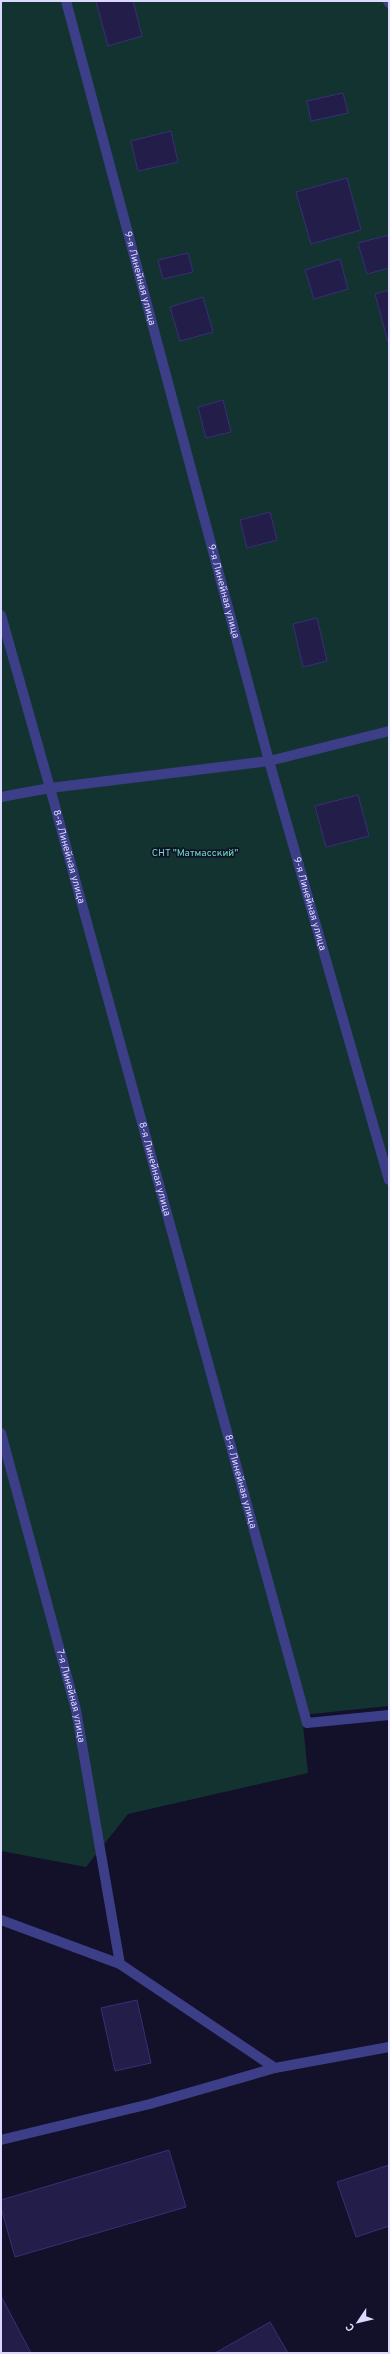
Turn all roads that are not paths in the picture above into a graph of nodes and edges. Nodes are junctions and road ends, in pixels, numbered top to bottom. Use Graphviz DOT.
graph roads {
  1 [pos="66,1"];
  2 [pos="1,615"];
  3 [pos="389,731"];
  4 [pos="269,761"];
  5 [pos="50,788"];
  6 [pos="1,797"];
  7 [pos="389,1180"];
  8 [pos="1,1433"];
  9 [pos="389,1715"];
  10 [pos="1,1920"];
  11 [pos="120,1964"];
  12 [pos="389,2047"];
  13 [pos="275,2068"];
  14 [pos="1,2140"];
  1 -- 4 [label="street, 9-я Линейная улица"];
  2 -- 5 [label="street, 8-я Линейная улица"];
  3 -- 4 [label="street"];
  4 -- 5 [label="street"];
  4 -- 7 [label="street, 9-я Линейная улица"];
  5 -- 6 [label="street"];
  5 -- 9 [label="street, 8-я Линейная улица"];
  8 -- 11 [label="street, 7-я Линейная улица"];
  10 -- 11 [label="street"];
  11 -- 13 [label="street"];
  12 -- 13 [label="street"];
  13 -- 14 [label="street"];
}
